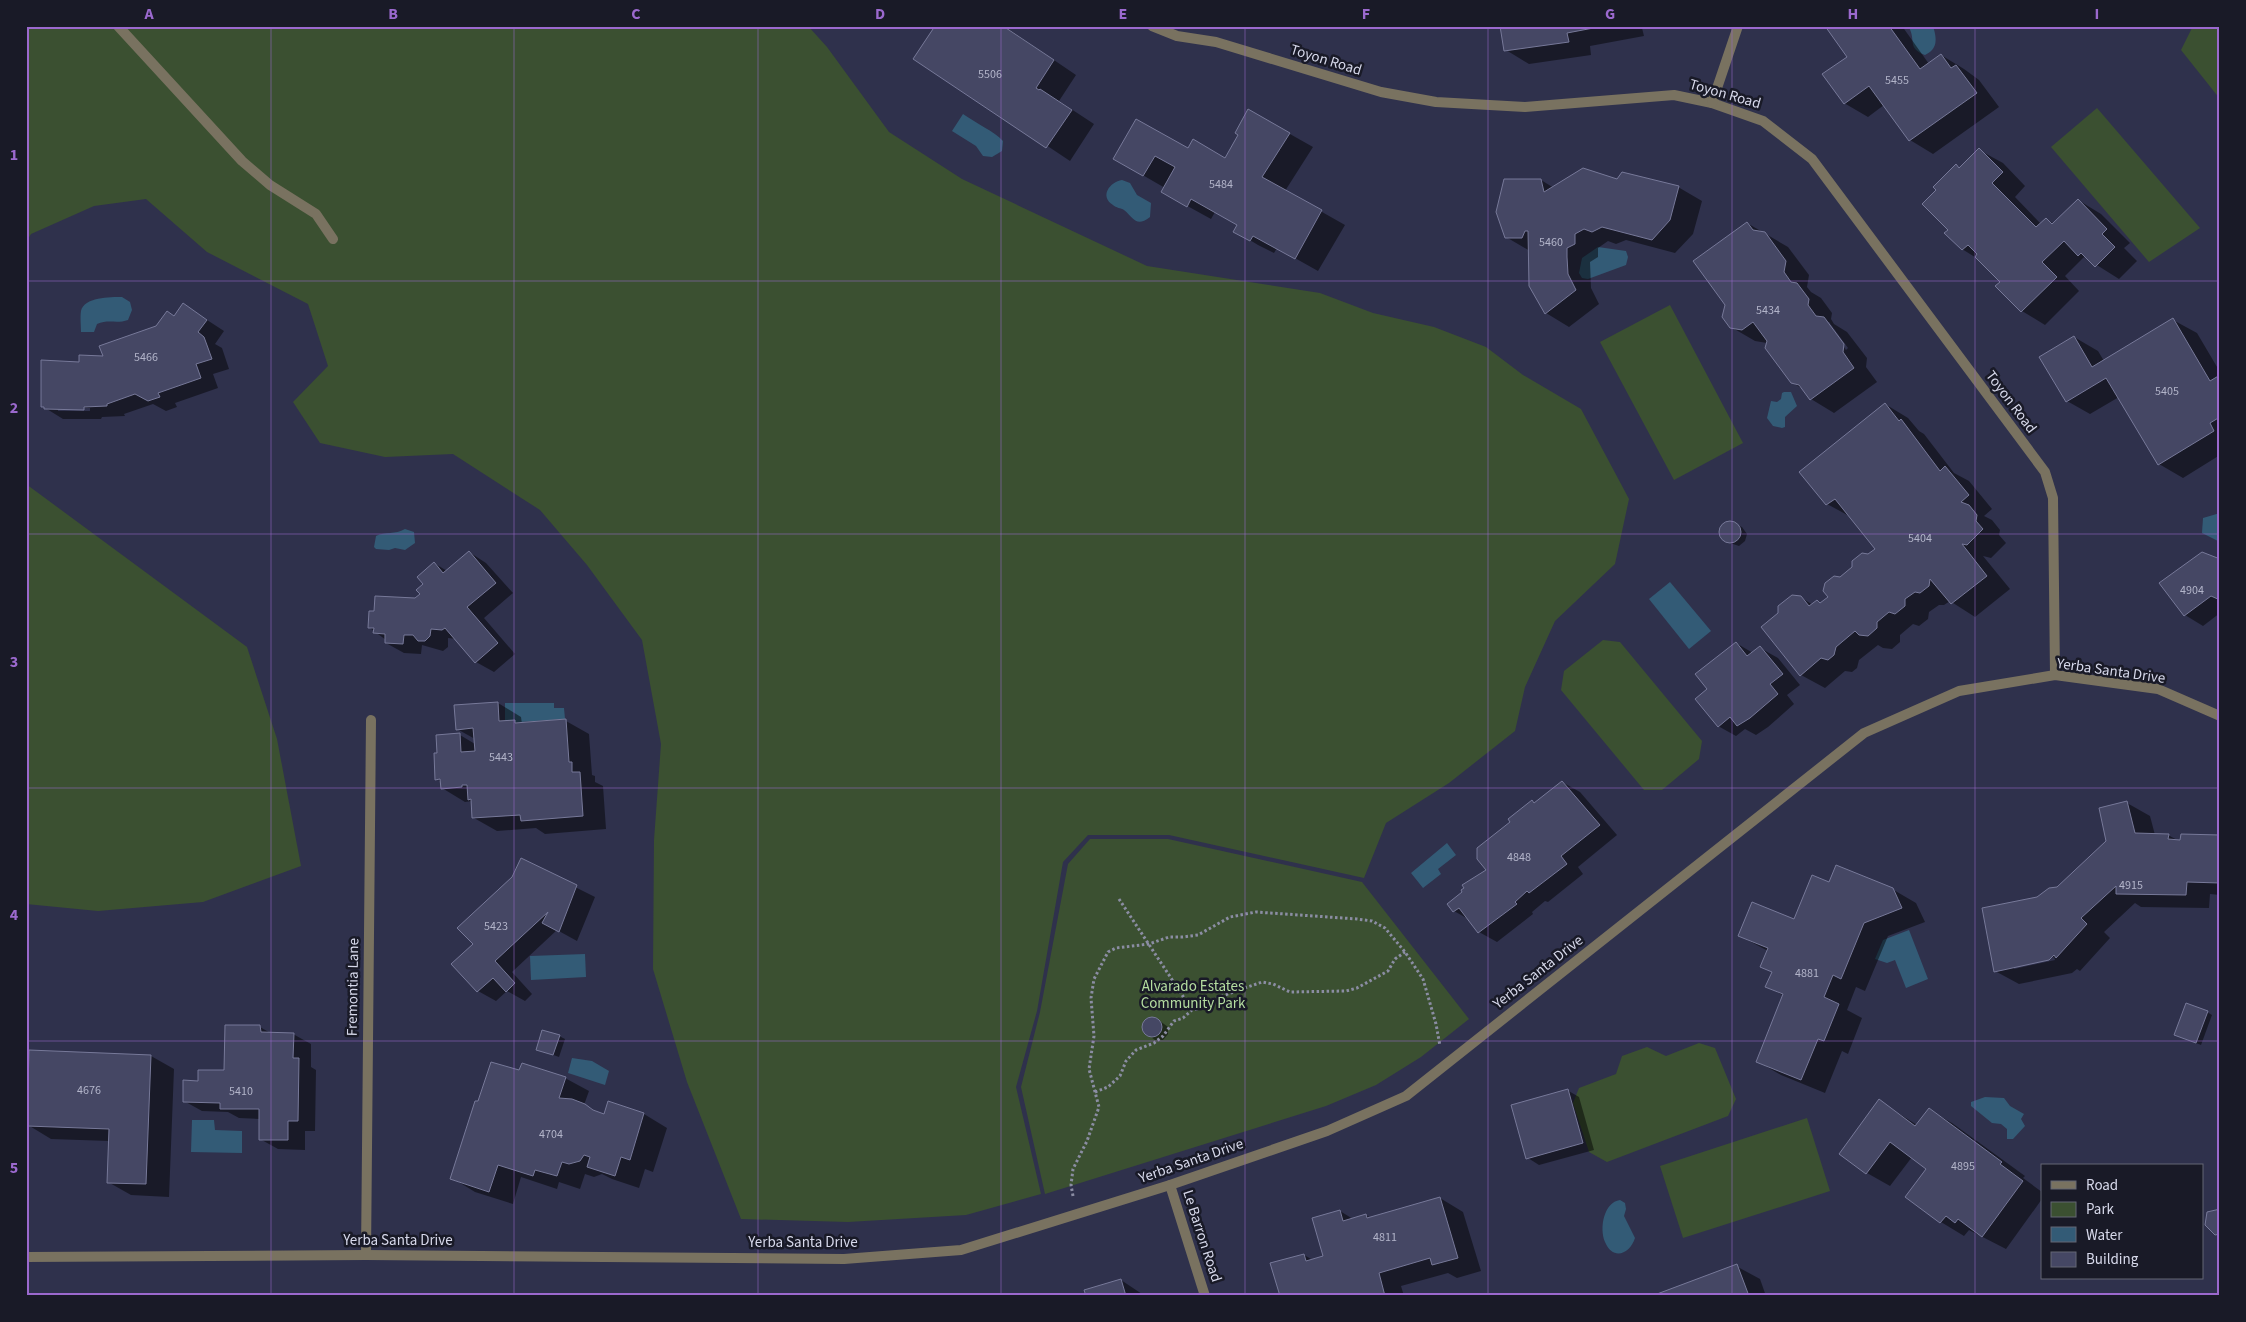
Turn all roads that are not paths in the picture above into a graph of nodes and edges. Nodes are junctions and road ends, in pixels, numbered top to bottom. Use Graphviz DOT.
graph roads {
  1 [pos="118,26"];
  2 [pos="1152,26"];
  3 [pos="1738,26"];
  4 [pos="1712,103"];
  5 [pos="334,239"];
  6 [pos="2056,675"];
  7 [pos="2220,716"];
  8 [pos="371,720"];
  9 [pos="1170,1185"];
  10 [pos="366,1255"];
  11 [pos="26,1257"];
  12 [pos="1205,1296"];
  1 -- 5 [label="street"];
  2 -- 4 [label="street, Toyon Road"];
  3 -- 4 [label="street"];
  4 -- 6 [label="street, Toyon Road"];
  6 -- 7 [label="street, Yerba Santa Drive"];
  6 -- 9 [label="street, Yerba Santa Drive"];
  8 -- 10 [label="street, Fremontia Lane"];
  9 -- 10 [label="street, Yerba Santa Drive"];
  9 -- 12 [label="street, Le Barron Road"];
  10 -- 11 [label="street, Yerba Santa Drive"];
}
